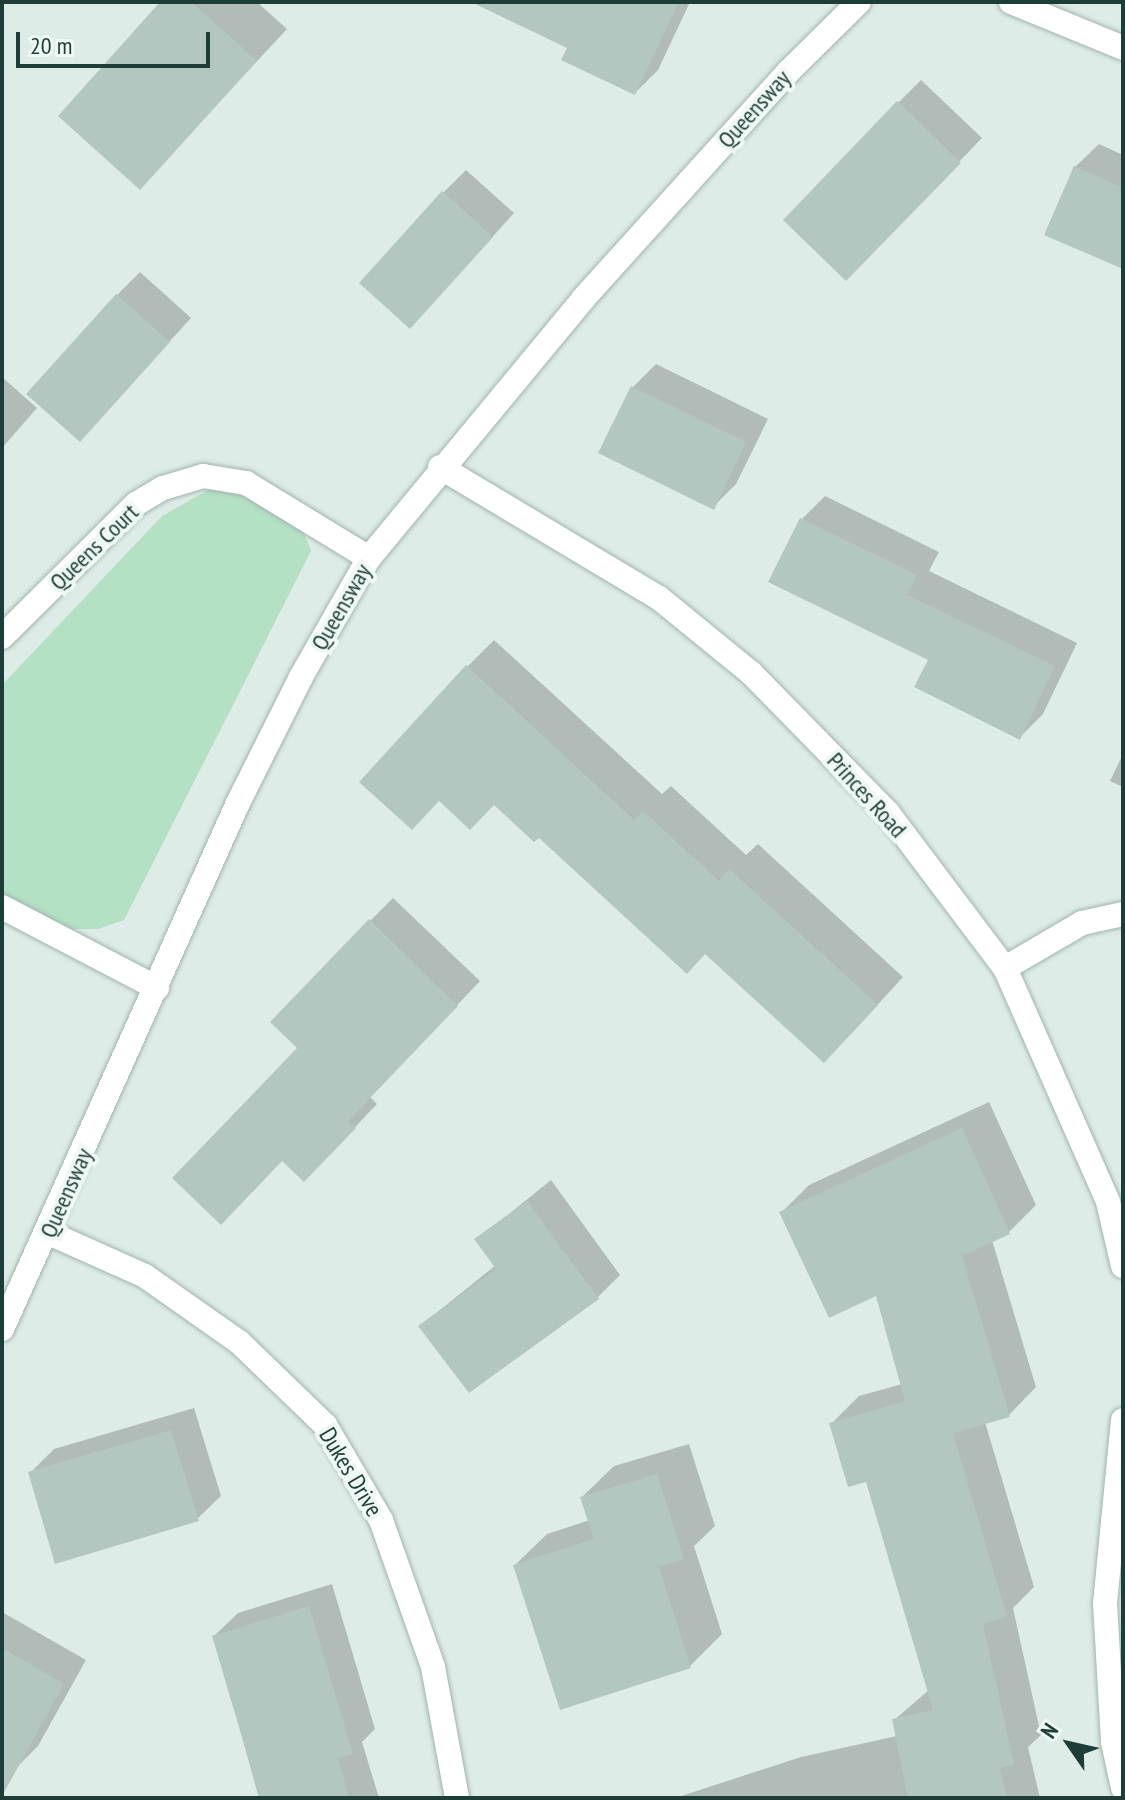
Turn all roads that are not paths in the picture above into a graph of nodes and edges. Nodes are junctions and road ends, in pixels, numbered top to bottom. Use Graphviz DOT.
graph roads {
  1 [pos="859,2"];
  2 [pos="1011,2"];
  3 [pos="1123,48"];
  4 [pos="440,467"];
  5 [pos="369,558"];
  6 [pos="2,637"];
  7 [pos="2,907"];
  8 [pos="1123,914"];
  9 [pos="1005,968"];
  10 [pos="157,988"];
  11 [pos="49,1233"];
  12 [pos="1123,1266"];
  13 [pos="2,1329"];
  14 [pos="1123,1420"];
  15 [pos="1114,1603"];
  16 [pos="1123,1788"];
  17 [pos="457,1798"];
  1 -- 4 [label="street, Queensway"];
  2 -- 3 [label="street"];
  4 -- 5 [label="street, Queensway"];
  4 -- 9 [label="street, Princes Road"];
  5 -- 6 [label="street, Queens Court"];
  5 -- 10 [label="street, Queensway"];
  7 -- 10 [label="street"];
  8 -- 9 [label="street"];
  9 -- 12 [label="street, Princes Road"];
  10 -- 11 [label="street, Queensway"];
  11 -- 13 [label="street, Queensway"];
  11 -- 17 [label="street, Dukes Drive"];
  14 -- 15 [label="street"];
  15 -- 16 [label="street"];
}
